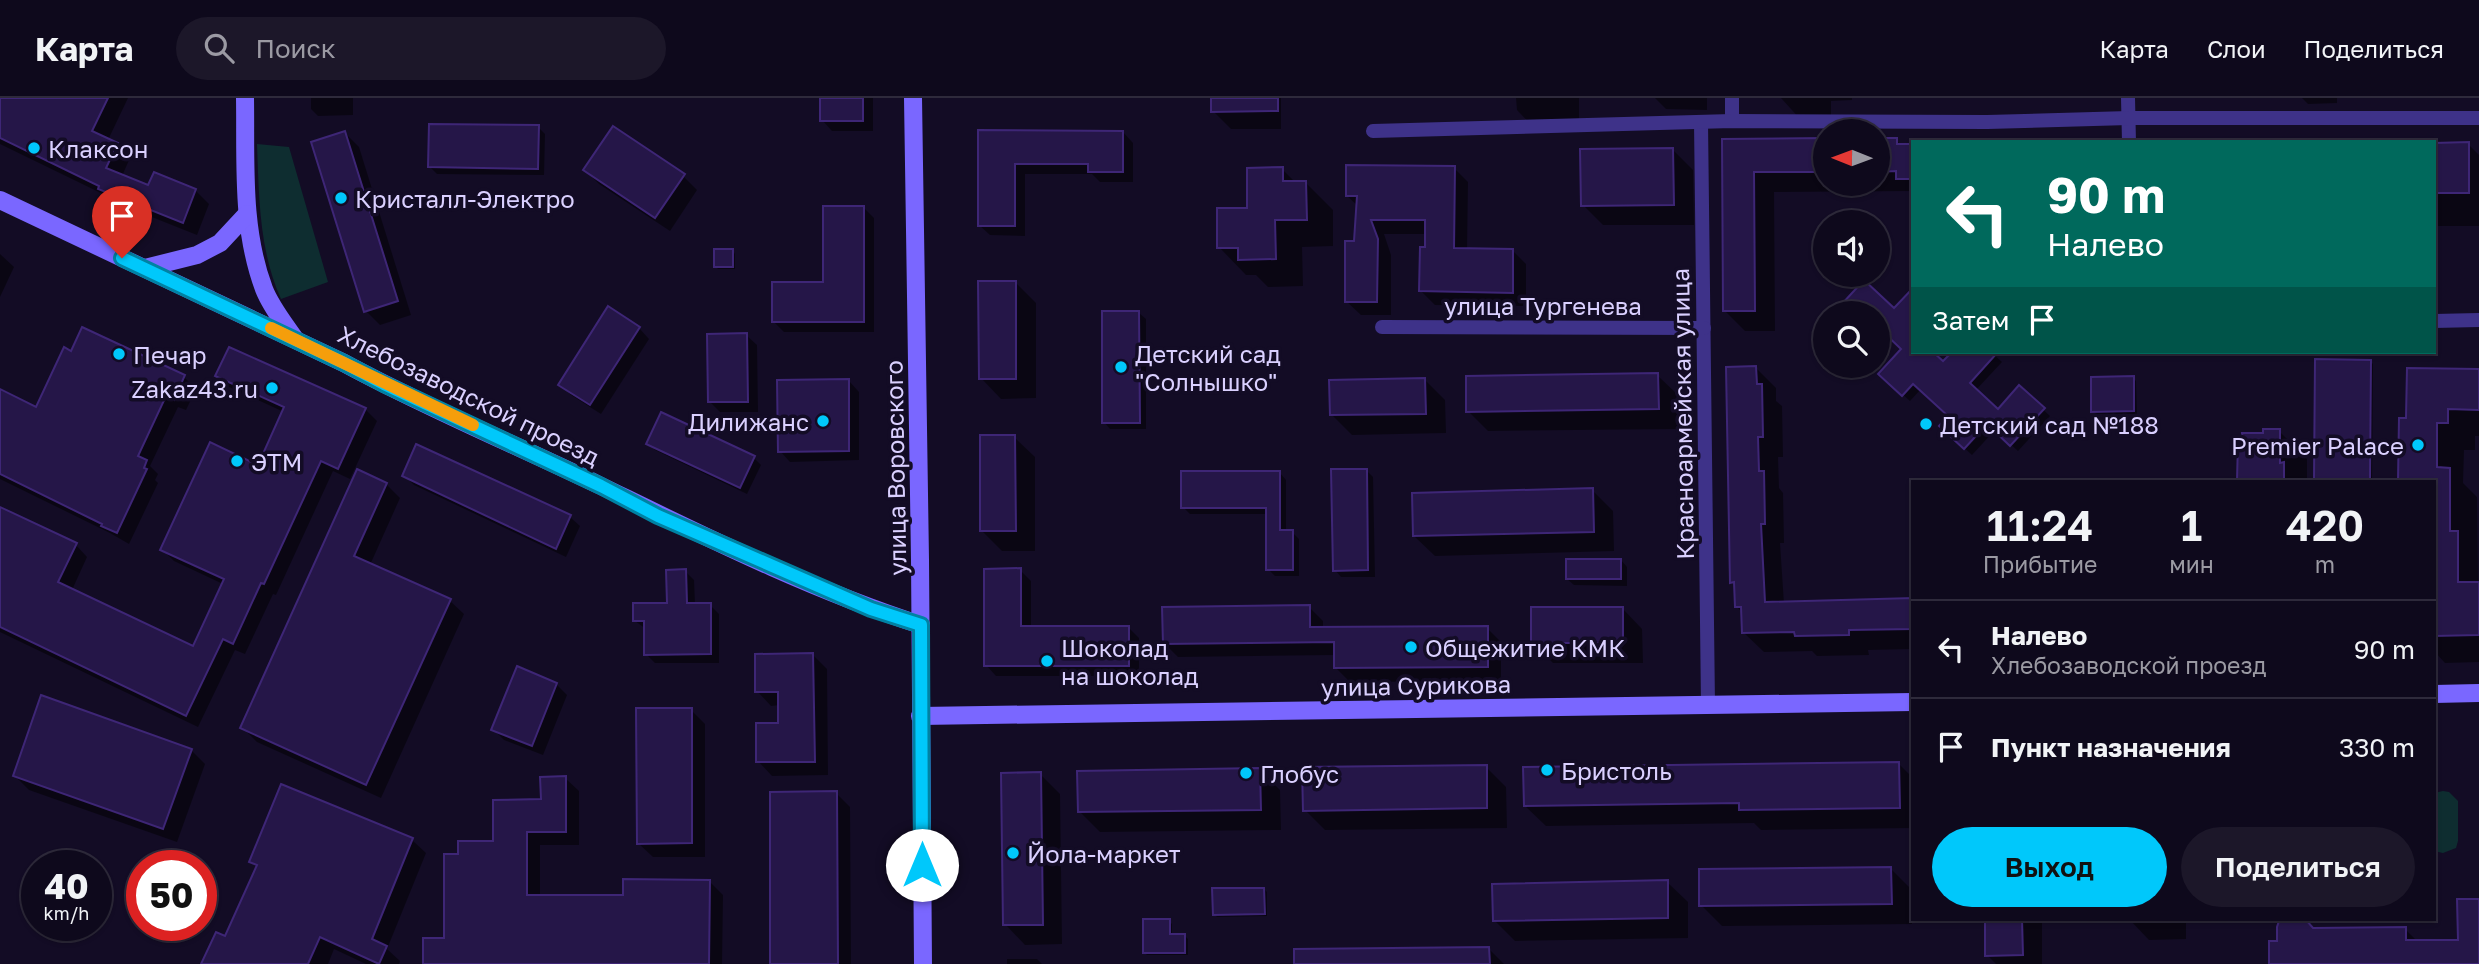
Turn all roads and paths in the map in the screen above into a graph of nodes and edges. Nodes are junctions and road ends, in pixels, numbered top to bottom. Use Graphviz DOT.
graph roads {
  1 [pos="245,98"];
  2 [pos="914,98"];
  3 [pos="1732,98"];
  4 [pos="2128,98"];
  5 [pos="2129,118"];
  6 [pos="2479,118"];
  7 [pos="1732,121"];
  8 [pos="1702,122"];
  9 [pos="1373,131"];
  10 [pos="2129,140"];
  11 [pos="0,200"];
  12 [pos="247,214"];
  13 [pos="145,268"];
  14 [pos="2479,320"];
  15 [pos="2436,321"];
  16 [pos="1382,327"];
  17 [pos="1704,328"];
  18 [pos="296,340"];
  19 [pos="921,625"];
  20 [pos="2479,693"];
  21 [pos="2436,694"];
  22 [pos="1911,702"];
  23 [pos="1708,705"];
  24 [pos="920,716"];
  25 [pos="923,964"];
  1 -- 12 [label="street"];
  2 -- 19 [label="street, улица Воровского"];
  3 -- 7 [label="street"];
  4 -- 5 [label="street"];
  5 -- 6 [label="street"];
  5 -- 7 [label="street"];
  5 -- 10 [label="street"];
  7 -- 8 [label="street"];
  8 -- 9 [label="street"];
  8 -- 17 [label="street, Красноармейская улица"];
  11 -- 13 [label="street, Хлебозаводской проезд"];
  12 -- 13 [label="street"];
  12 -- 18 [label="street"];
  13 -- 18 [label="street, Хлебозаводской проезд"];
  14 -- 15 [label="street"];
  16 -- 17 [label="street, улица Тургенева"];
  17 -- 23 [label="street, Красноармейская улица"];
  18 -- 19 [label="street, Хлебозаводской проезд"];
  19 -- 24 [label="street, улица Воровского"];
  20 -- 21 [label="street"];
  22 -- 23 [label="street, улица Сурикова"];
  23 -- 24 [label="street, улица Сурикова"];
  24 -- 25 [label="street, улица Воровского"];
}
